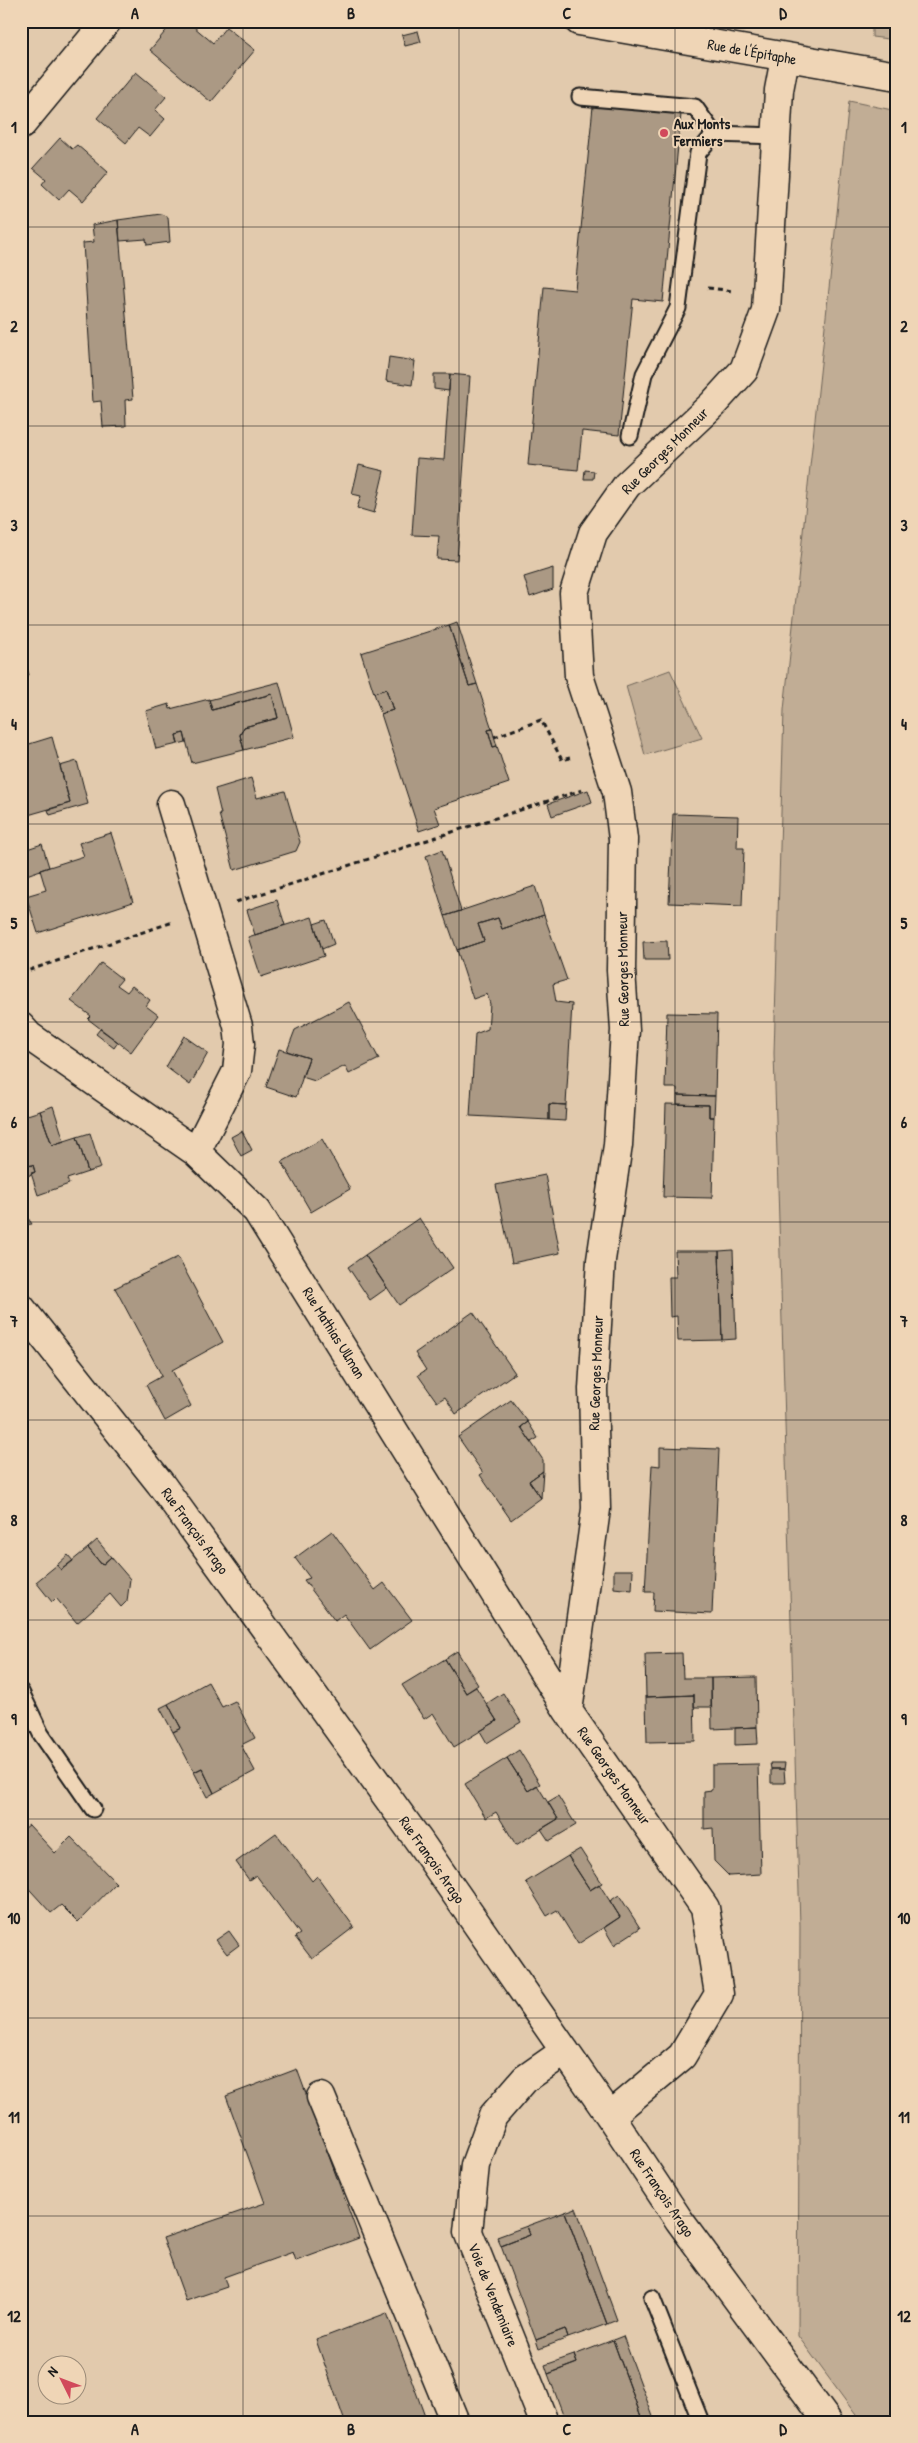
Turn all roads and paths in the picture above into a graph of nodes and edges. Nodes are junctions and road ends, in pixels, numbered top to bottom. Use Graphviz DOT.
graph roads {
  1 [pos="107,21"];
  2 [pos="579,21"];
  3 [pos="785,58"];
  4 [pos="897,76"];
  5 [pos="580,97"];
  6 [pos="21,125"];
  7 [pos="714,134"];
  8 [pos="776,136"];
  9 [pos="680,290"];
  10 [pos="766,296"];
  11 [pos="630,436"];
  12 [pos="494,737"];
  13 [pos="568,748"];
  14 [pos="614,779"];
  15 [pos="172,804"];
  16 [pos="205,912"];
  17 [pos="21,973"];
  18 [pos="21,1027"];
  19 [pos="196,1152"];
  20 [pos="21,1308"];
  21 [pos="21,1692"];
  22 [pos="568,1711"];
  23 [pos="93,1809"];
  24 [pos="565,2051"];
  25 [pos="320,2097"];
  26 [pos="610,2116"];
  27 [pos="652,2298"];
  28 [pos="455,2422"];
  29 [pos="544,2422"];
  30 [pos="701,2422"];
  31 [pos="828,2422"];
  1 -- 6 [label="street"];
  2 -- 3 [label="street, Rue de l'Épitaphe"];
  3 -- 4 [label="street, Rue de l'Épitaphe"];
  3 -- 8 [label="street, Rue Georges Monneur"];
  5 -- 7 [label="lane"];
  7 -- 8 [label="lane"];
  7 -- 9 [label="lane"];
  8 -- 10 [label="street, Rue Georges Monneur"];
  9 -- 10 [label="path"];
  9 -- 11 [label="lane"];
  10 -- 14 [label="street, Rue Georges Monneur"];
  12 -- 13 [label="path"];
  14 -- 16 [label="path"];
  14 -- 22 [label="street, Rue Georges Monneur"];
  15 -- 16 [label="street"];
  16 -- 17 [label="path"];
  16 -- 19 [label="street"];
  18 -- 19 [label="street, Rue Mathias Ullman"];
  19 -- 22 [label="street, Rue Mathias Ullman"];
  20 -- 24 [label="street, Rue François Arago"];
  21 -- 23 [label="lane"];
  22 -- 26 [label="street, Rue Georges Monneur"];
  24 -- 26 [label="street, Rue François Arago"];
  24 -- 29 [label="street, Voie de Vendemiaire"];
  25 -- 28 [label="street"];
  26 -- 31 [label="street, Rue François Arago"];
  27 -- 30 [label="lane"];
}
